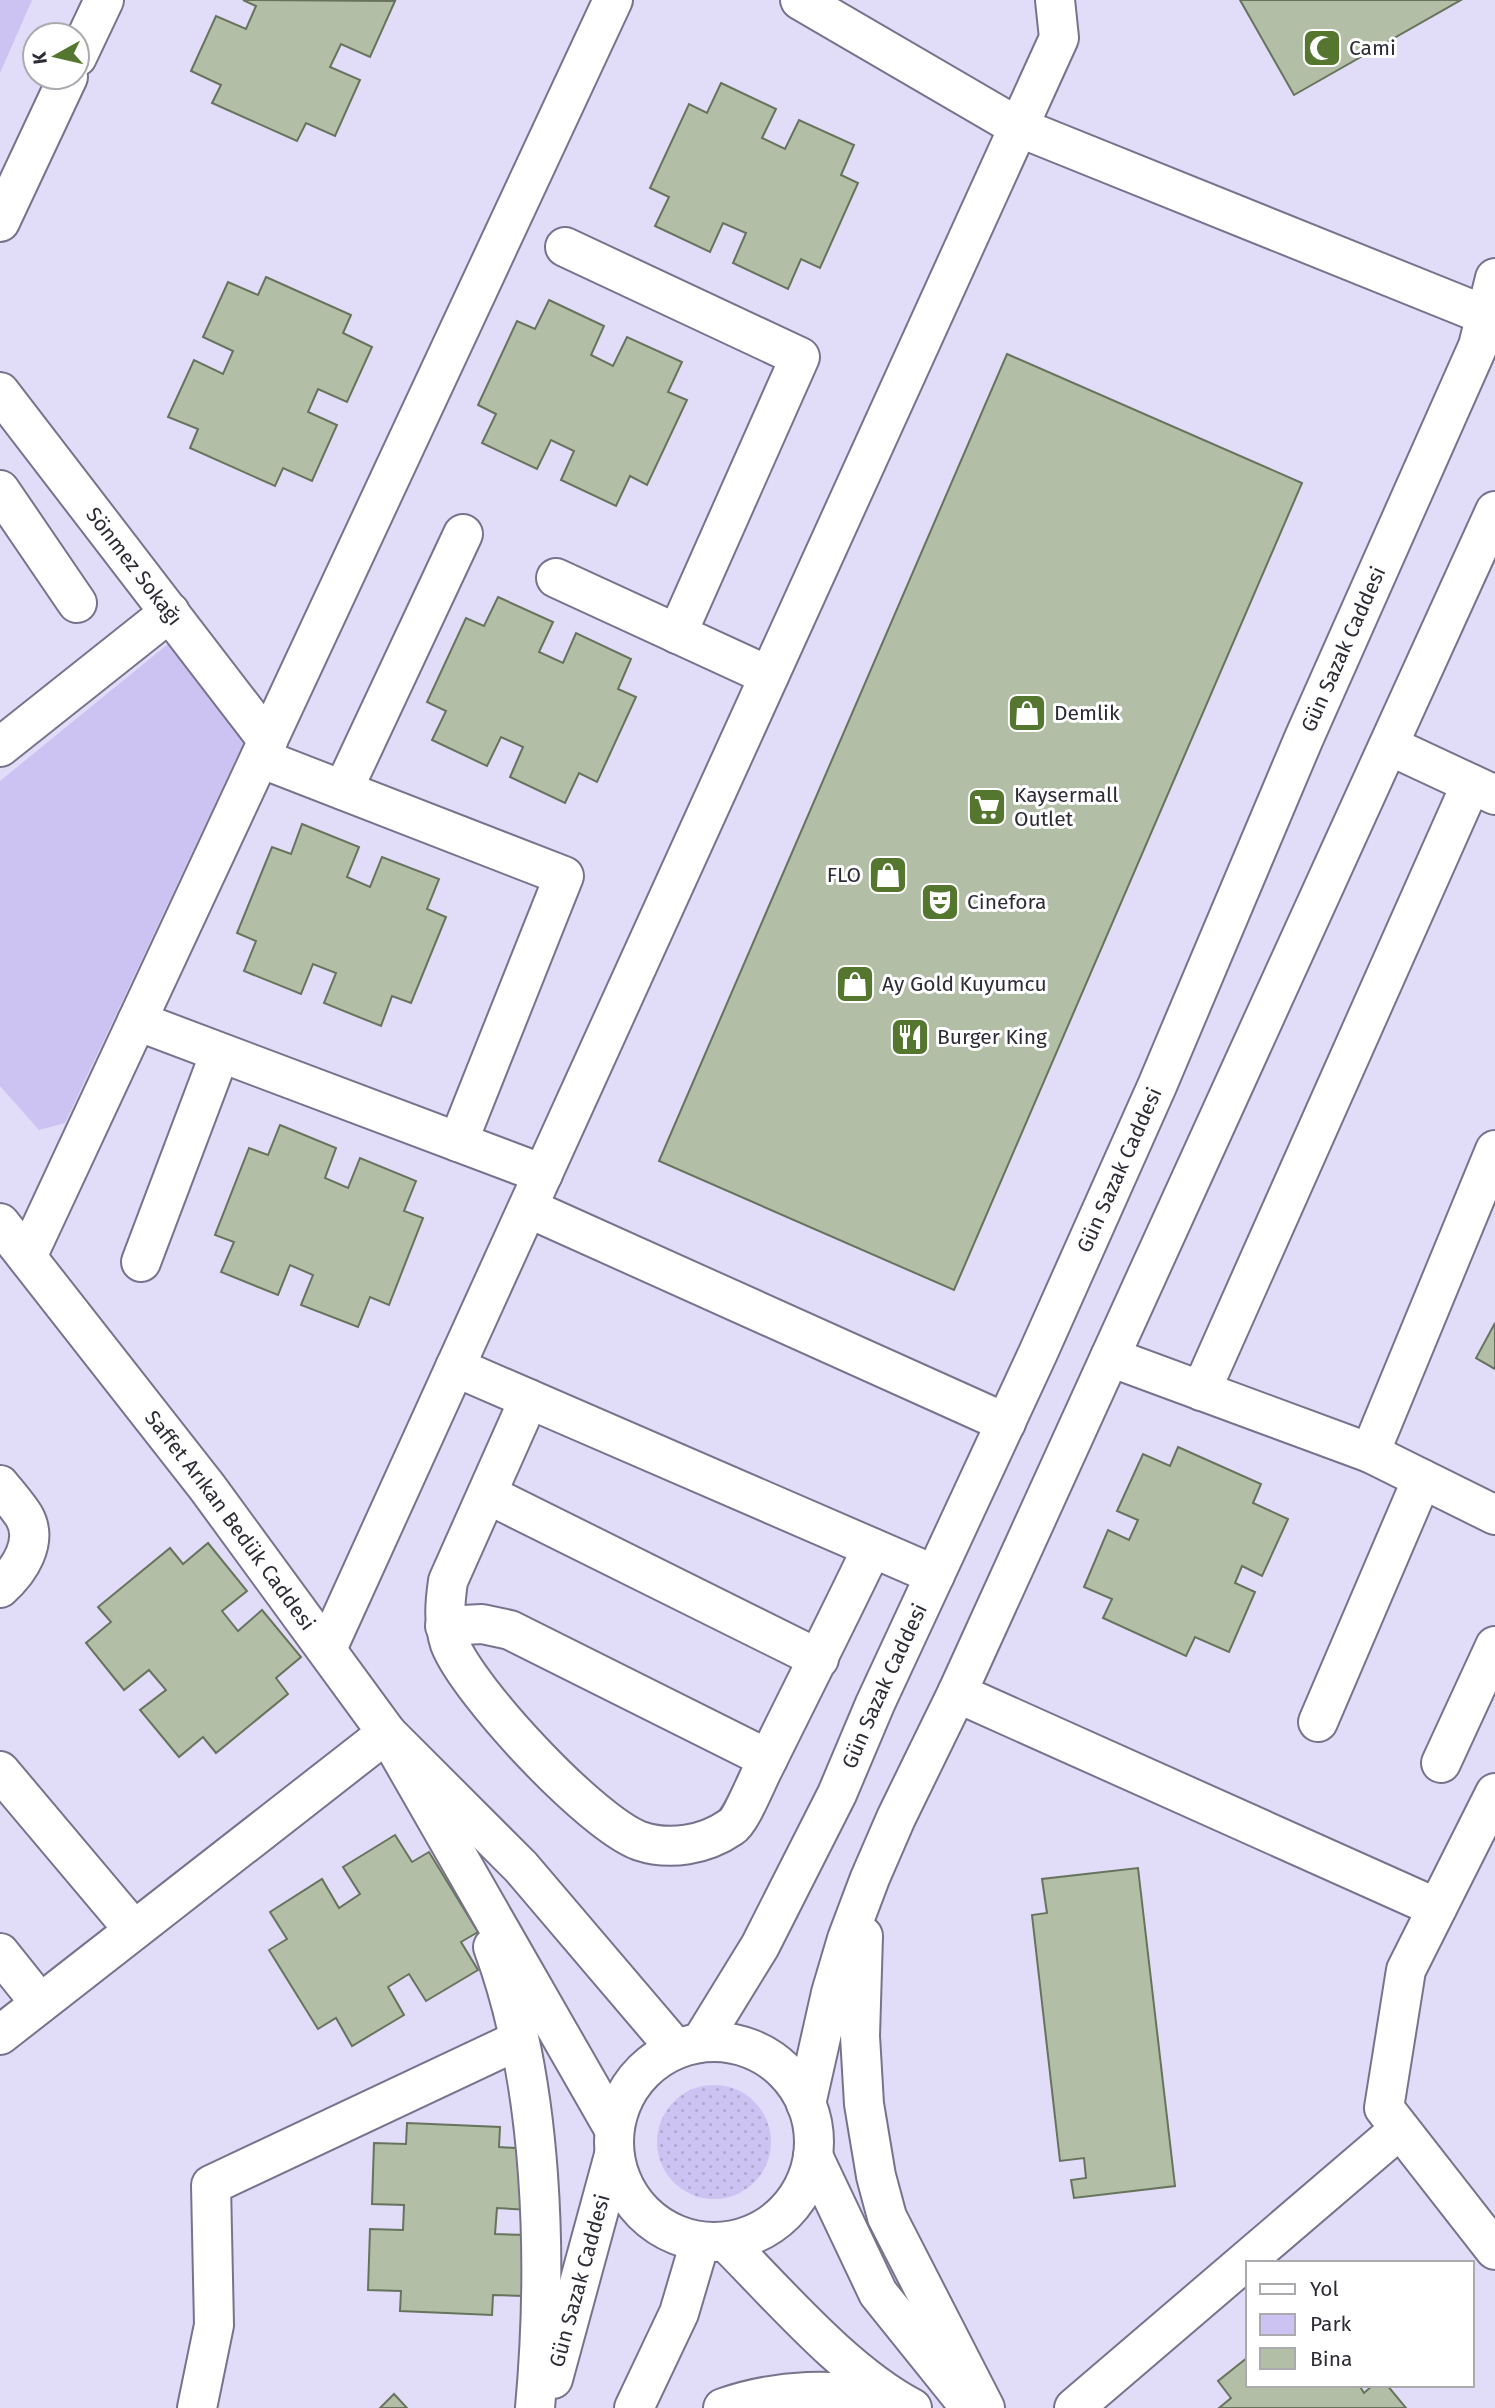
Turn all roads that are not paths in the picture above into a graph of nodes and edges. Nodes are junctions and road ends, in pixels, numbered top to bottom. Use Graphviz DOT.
graph roads {
  1 [pos="104,0"];
  2 [pos="613,0"];
  3 [pos="800,0"];
  4 [pos="1055,0"];
  5 [pos="91,27"];
  6 [pos="61,91"];
  7 [pos="1018,127"];
  8 [pos="0,222"];
  9 [pos="565,247"];
  10 [pos="1495,278"];
  11 [pos="1485,315"];
  12 [pos="0,392"];
  13 [pos="0,490"];
  14 [pos="1495,511"];
  15 [pos="463,534"];
  16 [pos="556,578"];
  17 [pos="77,603"];
  18 [pos="170,612"];
  19 [pos="677,635"];
  20 [pos="769,676"];
  21 [pos="1390,746"];
  22 [pos="0,747"];
  23 [pos="264,749"];
  24 [pos="343,790"];
  25 [pos="1483,790"];
  26 [pos="137,1021"];
  27 [pos="220,1053"];
  28 [pos="458,1142"];
  29 [pos="1495,1150"];
  30 [pos="543,1174"];
  31 [pos="528,1208"];
  32 [pos="0,1223"];
  33 [pos="27,1257"];
  34 [pos="141,1262"];
  35 [pos="1110,1357"];
  36 [pos="455,1367"];
  37 [pos="1201,1391"];
  38 [pos="529,1399"];
  39 [pos="1006,1423"];
  40 [pos="1370,1453"];
  41 [pos="1422,1479"];
  42 [pos="0,1485"];
  43 [pos="487,1494"];
  44 [pos="1495,1515"];
  45 [pos="872,1548"];
  46 [pos="934,1575"];
  47 [pos="0,1588"];
  48 [pos="445,1626"];
  49 [pos="1495,1646"];
  50 [pos="327,1649"];
  51 [pos="819,1659"];
  52 [pos="957,1693"];
  53 [pos="1318,1722"];
  54 [pos="387,1733"];
  55 [pos="768,1759"];
  56 [pos="1441,1763"];
  57 [pos="0,1771"];
  58 [pos="1495,1793"];
  59 [pos="444,1829"];
  60 [pos="870,1878"];
  61 [pos="1437,1908"];
  62 [pos="134,1930"];
  63 [pos="0,1953"];
  64 [pos="40,2003"];
  65 [pos="0,2035"];
  66 [pos="519,2040"];
  67 [pos="688,2046"];
  68 [pos="806,2104"];
  69 [pos="1400,2129"];
  70 [pos="614,2142"];
  71 [pos="813,2156"];
  72 [pos="713,2242"];
  73 [pos="1495,2249"];
  74 [pos="904,2404"];
  75 [pos="197,2408"];
  76 [pos="535,2408"];
  77 [pos="545,2408"];
  78 [pos="634,2408"];
  79 [pos="723,2408"];
  80 [pos="970,2408"];
  81 [pos="985,2408"];
  82 [pos="1074,2408"];
  1 -- 5 [label="street"];
  2 -- 23 [label="street"];
  3 -- 7 [label="street"];
  4 -- 7 [label="street"];
  6 -- 8 [label="street"];
  7 -- 11 [label="street"];
  7 -- 20 [label="street"];
  9 -- 19 [label="street"];
  10 -- 11 [label="street, Gün Sazak Caddesi"];
  11 -- 39 [label="street, Gün Sazak Caddesi"];
  12 -- 18 [label="street, Sönmez Sokağı"];
  13 -- 17 [label="street"];
  14 -- 21 [label="street"];
  15 -- 24 [label="street"];
  16 -- 19 [label="street"];
  18 -- 22 [label="street"];
  18 -- 23 [label="street, Sönmez Sokağı"];
  19 -- 20 [label="street"];
  20 -- 30 [label="street"];
  21 -- 25 [label="street"];
  21 -- 35 [label="street"];
  23 -- 24 [label="street"];
  23 -- 26 [label="street"];
  24 -- 28 [label="street"];
  25 -- 37 [label="street"];
  26 -- 27 [label="street"];
  26 -- 33 [label="street"];
  27 -- 28 [label="street"];
  27 -- 34 [label="street"];
  28 -- 30 [label="street"];
  29 -- 40 [label="street"];
  30 -- 31 [label="street"];
  31 -- 36 [label="street"];
  31 -- 39 [label="street"];
  32 -- 33 [label="street, Saffet Arıkan Bedük Caddesi"];
  33 -- 50 [label="street, Saffet Arıkan Bedük Caddesi"];
  35 -- 37 [label="street"];
  35 -- 52 [label="street"];
  36 -- 38 [label="street"];
  36 -- 50 [label="street"];
  37 -- 40 [label="street"];
  38 -- 43 [label="street"];
  38 -- 45 [label="street"];
  39 -- 46 [label="street, Gün Sazak Caddesi"];
  40 -- 41 [label="street"];
  41 -- 44 [label="street"];
  41 -- 53 [label="street"];
  42 -- 47 [label="street"];
  43 -- 48 [label="street"];
  43 -- 51 [label="street"];
  45 -- 46 [label="street"];
  45 -- 51 [label="street"];
  46 -- 67 [label="street, Gün Sazak Caddesi"];
  48 -- 55 [label="street"];
  48 -- 55 [label="street"];
  49 -- 56 [label="street"];
  50 -- 54 [label="street, Saffet Arıkan Bedük Caddesi"];
  51 -- 55 [label="street"];
  52 -- 60 [label="street"];
  52 -- 61 [label="street"];
  54 -- 59 [label="street, Saffet Arıkan Bedük Caddesi"];
  54 -- 62 [label="street"];
  54 -- 67 [label="street"];
  57 -- 62 [label="street"];
  58 -- 61 [label="street"];
  59 -- 66 [label="street"];
  59 -- 70 [label="street"];
  60 -- 68 [label="street"];
  60 -- 81 [label="street"];
  61 -- 69 [label="street"];
  62 -- 64 [label="street"];
  63 -- 64 [label="street"];
  64 -- 65 [label="street"];
  66 -- 75 [label="street"];
  66 -- 76 [label="street"];
  67 -- 68 [label="street"];
  67 -- 70 [label="street"];
  68 -- 71 [label="street"];
  69 -- 73 [label="street"];
  69 -- 82 [label="street"];
  70 -- 72 [label="street"];
  70 -- 77 [label="street, Gün Sazak Caddesi"];
  71 -- 72 [label="street"];
  71 -- 80 [label="street"];
  72 -- 74 [label="street"];
  72 -- 78 [label="street"];
  74 -- 79 [label="street"];
}
